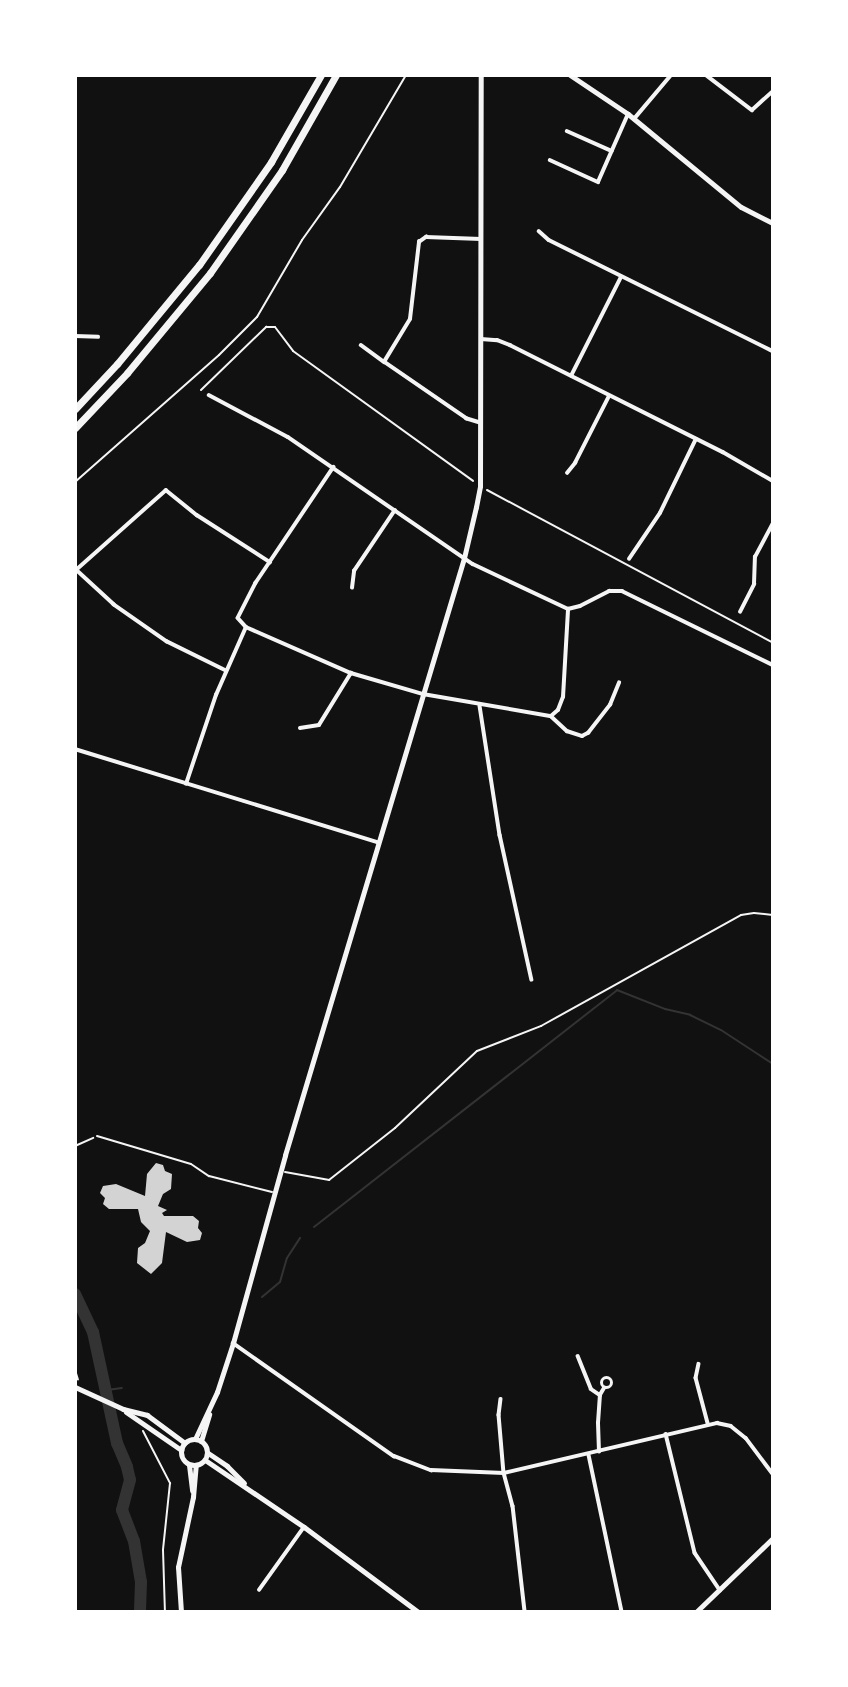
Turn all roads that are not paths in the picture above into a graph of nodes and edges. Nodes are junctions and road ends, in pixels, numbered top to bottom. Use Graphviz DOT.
graph roads {
  1 [pos="321,75"];
  2 [pos="336,75"];
  3 [pos="481,75"];
  4 [pos="570,75"];
  5 [pos="671,75"];
  6 [pos="706,75"];
  7 [pos="773,91"];
  8 [pos="628,114"];
  9 [pos="634,119"];
  10 [pos="567,131"];
  11 [pos="612,151"];
  12 [pos="550,160"];
  13 [pos="773,223"];
  14 [pos="539,231"];
  15 [pos="482,239"];
  16 [pos="621,277"];
  17 [pos="75,336"];
  18 [pos="98,337"];
  19 [pos="481,339"];
  20 [pos="360,345"];
  21 [pos="773,351"];
  22 [pos="384,362"];
  23 [pos="571,376"];
  24 [pos="209,395"];
  25 [pos="609,396"];
  26 [pos="75,409"];
  27 [pos="480,423"];
  28 [pos="75,428"];
  29 [pos="696,439"];
  30 [pos="334,467"];
  31 [pos="567,473"];
  32 [pos="773,481"];
  33 [pos="395,510"];
  34 [pos="773,523"];
  35 [pos="464,558"];
  36 [pos="629,559"];
  37 [pos="270,562"];
  38 [pos="352,588"];
  39 [pos="568,609"];
  40 [pos="740,612"];
  41 [pos="246,627"];
  42 [pos="773,665"];
  43 [pos="226,671"];
  44 [pos="351,673"];
  45 [pos="619,682"];
  46 [pos="423,694"];
  47 [pos="480,706"];
  48 [pos="551,716"];
  49 [pos="300,728"];
  50 [pos="75,749"];
  51 [pos="186,784"];
  52 [pos="378,843"];
  53 [pos="532,980"];
  54 [pos="97,1136"];
  55 [pos="275,1193"];
  56 [pos="233,1343"];
  57 [pos="578,1356"];
  58 [pos="699,1364"];
  59 [pos="77,1388"];
  60 [pos="604,1388"];
  61 [pos="600,1395"];
  62 [pos="501,1399"];
  63 [pos="123,1409"];
  64 [pos="708,1423"];
  65 [pos="666,1434"];
  66 [pos="198,1440"];
  67 [pos="185,1443"];
  68 [pos="181,1450"];
  69 [pos="599,1452"];
  70 [pos="589,1455"];
  71 [pos="207,1456"];
  72 [pos="192,1465"];
  73 [pos="504,1474"];
  74 [pos="773,1474"];
  75 [pos="304,1527"];
  76 [pos="773,1538"];
  77 [pos="259,1590"];
  78 [pos="720,1590"];
  79 [pos="705,1609"];
  80 [pos="181,1612"];
  81 [pos="418,1612"];
  82 [pos="525,1612"];
  83 [pos="622,1612"];
  84 [pos="695,1612"];
  1 -- 26 [label="highway"];
  2 -- 28 [label="highway"];
  3 -- 15 [label="street"];
  4 -- 8 [label="street"];
  5 -- 9 [label="street"];
  6 -- 7 [label="street"];
  8 -- 9 [label="street"];
  8 -- 11 [label="street"];
  9 -- 13 [label="street"];
  10 -- 11 [label="street"];
  11 -- 12 [label="street"];
  14 -- 16 [label="street"];
  15 -- 19 [label="street"];
  15 -- 22 [label="street"];
  16 -- 21 [label="street"];
  16 -- 23 [label="street"];
  17 -- 18 [label="street"];
  19 -- 23 [label="street"];
  19 -- 27 [label="street"];
  20 -- 22 [label="street"];
  22 -- 27 [label="street"];
  23 -- 25 [label="street"];
  24 -- 30 [label="street"];
  25 -- 29 [label="street"];
  25 -- 31 [label="street"];
  27 -- 35 [label="street"];
  29 -- 32 [label="street"];
  29 -- 36 [label="street"];
  30 -- 33 [label="street"];
  30 -- 37 [label="street"];
  33 -- 35 [label="street"];
  33 -- 38 [label="street"];
  34 -- 40 [label="street"];
  35 -- 39 [label="street"];
  35 -- 46 [label="street"];
  37 -- 41 [label="street"];
  37 -- 43 [label="street"];
  39 -- 42 [label="street"];
  39 -- 48 [label="street"];
  41 -- 43 [label="street"];
  41 -- 44 [label="street"];
  43 -- 51 [label="street"];
  44 -- 46 [label="street"];
  44 -- 49 [label="street"];
  45 -- 48 [label="street"];
  46 -- 47 [label="street"];
  46 -- 52 [label="street"];
  47 -- 48 [label="street"];
  47 -- 53 [label="street"];
  50 -- 51 [label="street"];
  51 -- 52 [label="street"];
  52 -- 55 [label="street"];
  54 -- 55 [label="lane"];
  55 -- 56 [label="street"];
  56 -- 66 [label="street"];
  56 -- 73 [label="street"];
  57 -- 61 [label="street"];
  58 -- 64 [label="street"];
  59 -- 63 [label="street"];
  60 -- 61 [label="street"];
  61 -- 69 [label="street"];
  62 -- 73 [label="street"];
  63 -- 67 [label="street"];
  63 -- 68 [label="street"];
  64 -- 65 [label="street"];
  64 -- 74 [label="street"];
  65 -- 69 [label="street"];
  65 -- 78 [label="street"];
  66 -- 67 [label="street"];
  66 -- 71 [label="street"];
  67 -- 68 [label="street"];
  68 -- 72 [label="street"];
  69 -- 70 [label="street"];
  70 -- 73 [label="street"];
  70 -- 83 [label="street"];
  71 -- 72 [label="street"];
  71 -- 75 [label="street"];
  72 -- 80 [label="street"];
  73 -- 82 [label="street"];
  75 -- 77 [label="street"];
  75 -- 81 [label="street"];
  76 -- 78 [label="street"];
  78 -- 79 [label="street"];
  79 -- 84 [label="street"];
}
